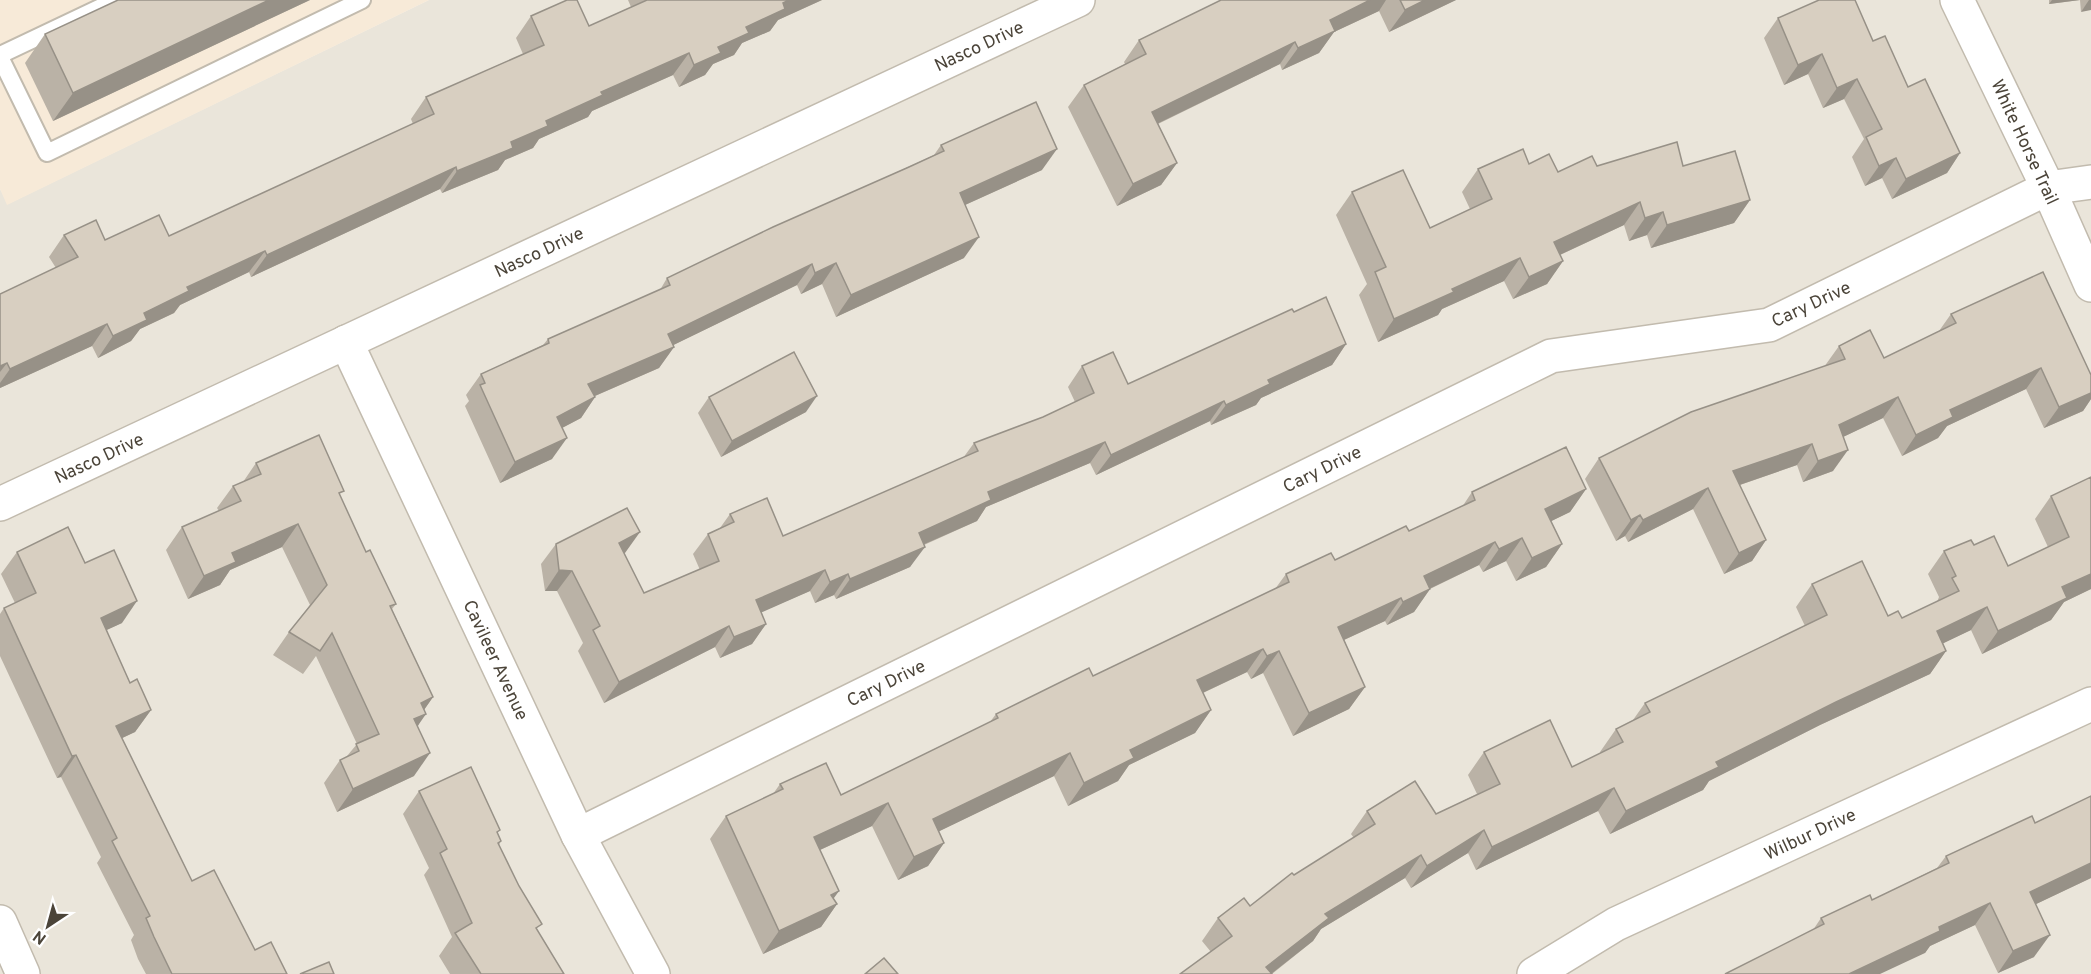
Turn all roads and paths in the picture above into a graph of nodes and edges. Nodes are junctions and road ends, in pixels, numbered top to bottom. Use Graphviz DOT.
graph roads {
  1 [pos="116,0"];
  2 [pos="362,0"];
  3 [pos="1078,0"];
  4 [pos="1957,0"];
  5 [pos="0,56"];
  6 [pos="2091,182"];
  7 [pos="2048,188"];
  8 [pos="2091,285"];
  9 [pos="346,342"];
  10 [pos="0,504"];
  11 [pos="2091,704"];
  12 [pos="578,835"];
  13 [pos="0,922"];
  14 [pos="23,974"];
  15 [pos="653,974"];
  16 [pos="1534,974"];
  1 -- 5 [label="lane"];
  2 -- 5 [label="lane"];
  3 -- 9 [label="street, Nasco Drive"];
  4 -- 7 [label="street, White Horse Trail"];
  6 -- 7 [label="street, Cary Drive"];
  7 -- 8 [label="street, White Horse Trail"];
  7 -- 12 [label="street, Cary Drive"];
  9 -- 10 [label="street, Nasco Drive"];
  9 -- 12 [label="street, Cavileer Avenue"];
  11 -- 16 [label="street, Wilbur Drive"];
  12 -- 15 [label="street, Cavileer Avenue"];
  13 -- 14 [label="street"];
}
